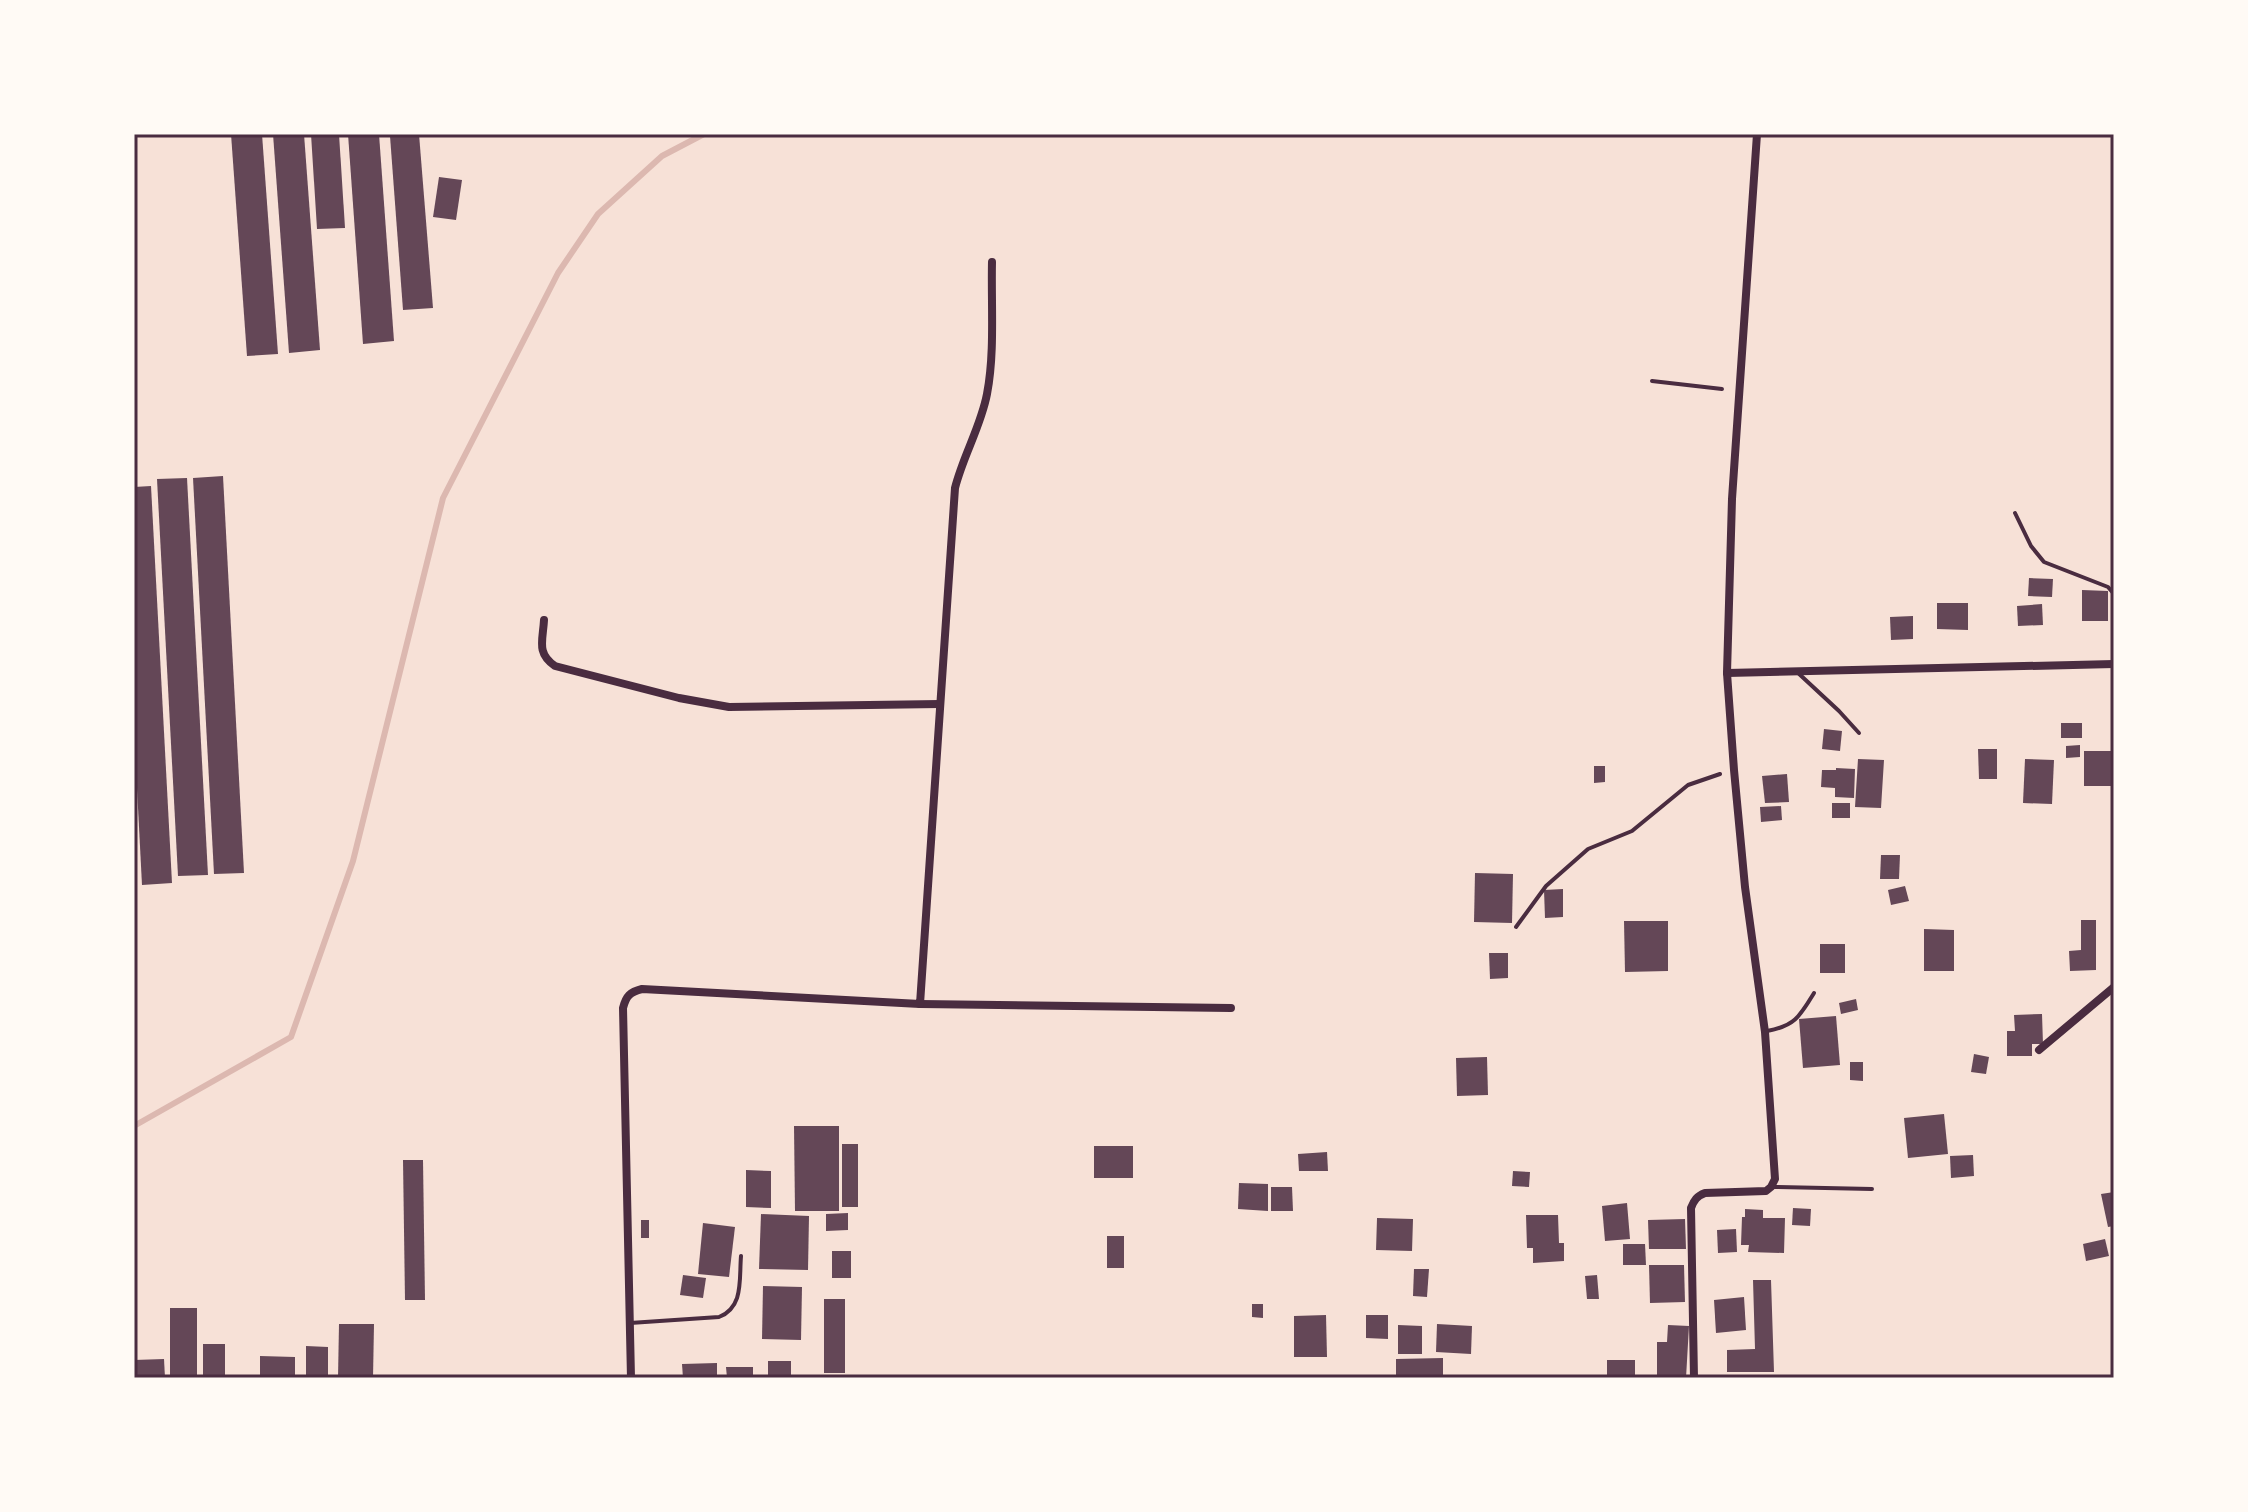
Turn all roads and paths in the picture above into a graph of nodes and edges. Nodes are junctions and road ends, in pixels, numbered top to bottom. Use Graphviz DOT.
graph roads {
  1 [pos="1757,134"];
  2 [pos="992,262"];
  3 [pos="1652,381"];
  4 [pos="1722,389"];
  5 [pos="2015,513"];
  6 [pos="2114,594"];
  7 [pos="544,620"];
  8 [pos="2114,664"];
  9 [pos="1796,671"];
  10 [pos="1727,673"];
  11 [pos="940,704"];
  12 [pos="1859,733"];
  13 [pos="1734,770"];
  14 [pos="1516,927"];
  15 [pos="2114,987"];
  16 [pos="1814,993"];
  17 [pos="920,1004"];
  18 [pos="1231,1008"];
  19 [pos="1765,1032"];
  20 [pos="2039,1050"];
  21 [pos="1771,1187"];
  22 [pos="1872,1189"];
  23 [pos="741,1256"];
  24 [pos="630,1323"];
  25 [pos="631,1378"];
  26 [pos="1694,1378"];
  1 -- 10 [label="street"];
  2 -- 11 [label="street"];
  3 -- 4 [label="lane"];
  5 -- 6 [label="lane"];
  7 -- 11 [label="street"];
  8 -- 9 [label="street"];
  9 -- 10 [label="street"];
  9 -- 12 [label="lane"];
  10 -- 13 [label="street"];
  11 -- 17 [label="street"];
  13 -- 14 [label="path"];
  13 -- 19 [label="street"];
  15 -- 20 [label="street"];
  16 -- 19 [label="lane"];
  17 -- 18 [label="street"];
  17 -- 24 [label="street"];
  19 -- 21 [label="street"];
  21 -- 22 [label="lane"];
  21 -- 26 [label="street"];
  23 -- 24 [label="lane"];
  24 -- 25 [label="street"];
}
